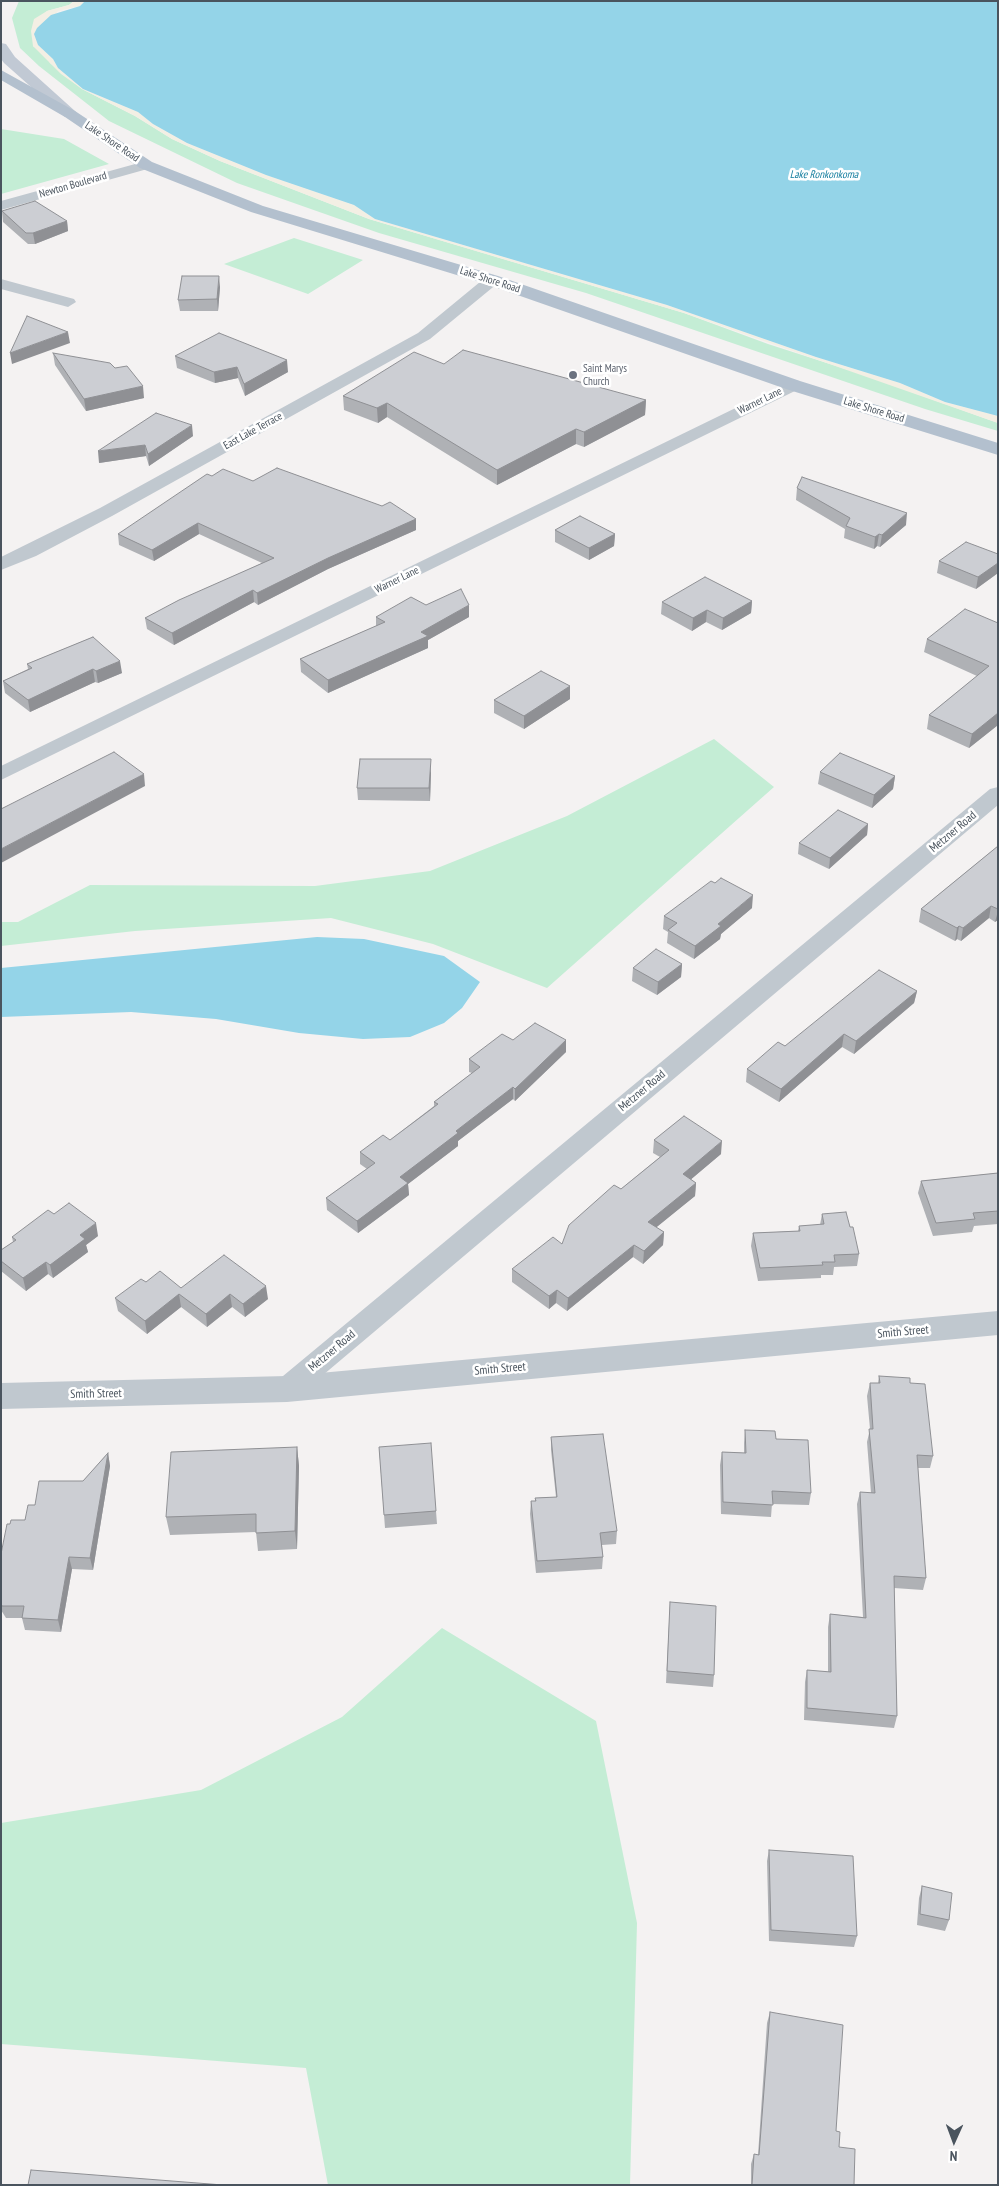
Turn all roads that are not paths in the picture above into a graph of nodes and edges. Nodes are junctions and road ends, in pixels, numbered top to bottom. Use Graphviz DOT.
graph roads {
  1 [pos="1,47"];
  2 [pos="1,74"];
  3 [pos="70,114"];
  4 [pos="146,165"];
  5 [pos="1,206"];
  6 [pos="492,280"];
  7 [pos="1,284"];
  8 [pos="68,302"];
  9 [pos="792,385"];
  10 [pos="998,449"];
  11 [pos="1,564"];
  12 [pos="1,774"];
  13 [pos="998,794"];
  14 [pos="998,1323"];
  15 [pos="287,1389"];
  16 [pos="1,1396"];
  1 -- 3 [label="main road"];
  2 -- 3 [label="main road, Lake Shore Road"];
  3 -- 4 [label="main road, Lake Shore Road"];
  4 -- 5 [label="street, Newton Boulevard"];
  4 -- 6 [label="main road, Lake Shore Road"];
  6 -- 9 [label="main road, Lake Shore Road"];
  6 -- 11 [label="street, East Lake Terrace"];
  7 -- 8 [label="street"];
  9 -- 10 [label="main road, Lake Shore Road"];
  9 -- 12 [label="street, Warner Lane"];
  13 -- 15 [label="street, Metzner Road"];
  14 -- 15 [label="street, Smith Street"];
  15 -- 16 [label="street, Smith Street"];
}
